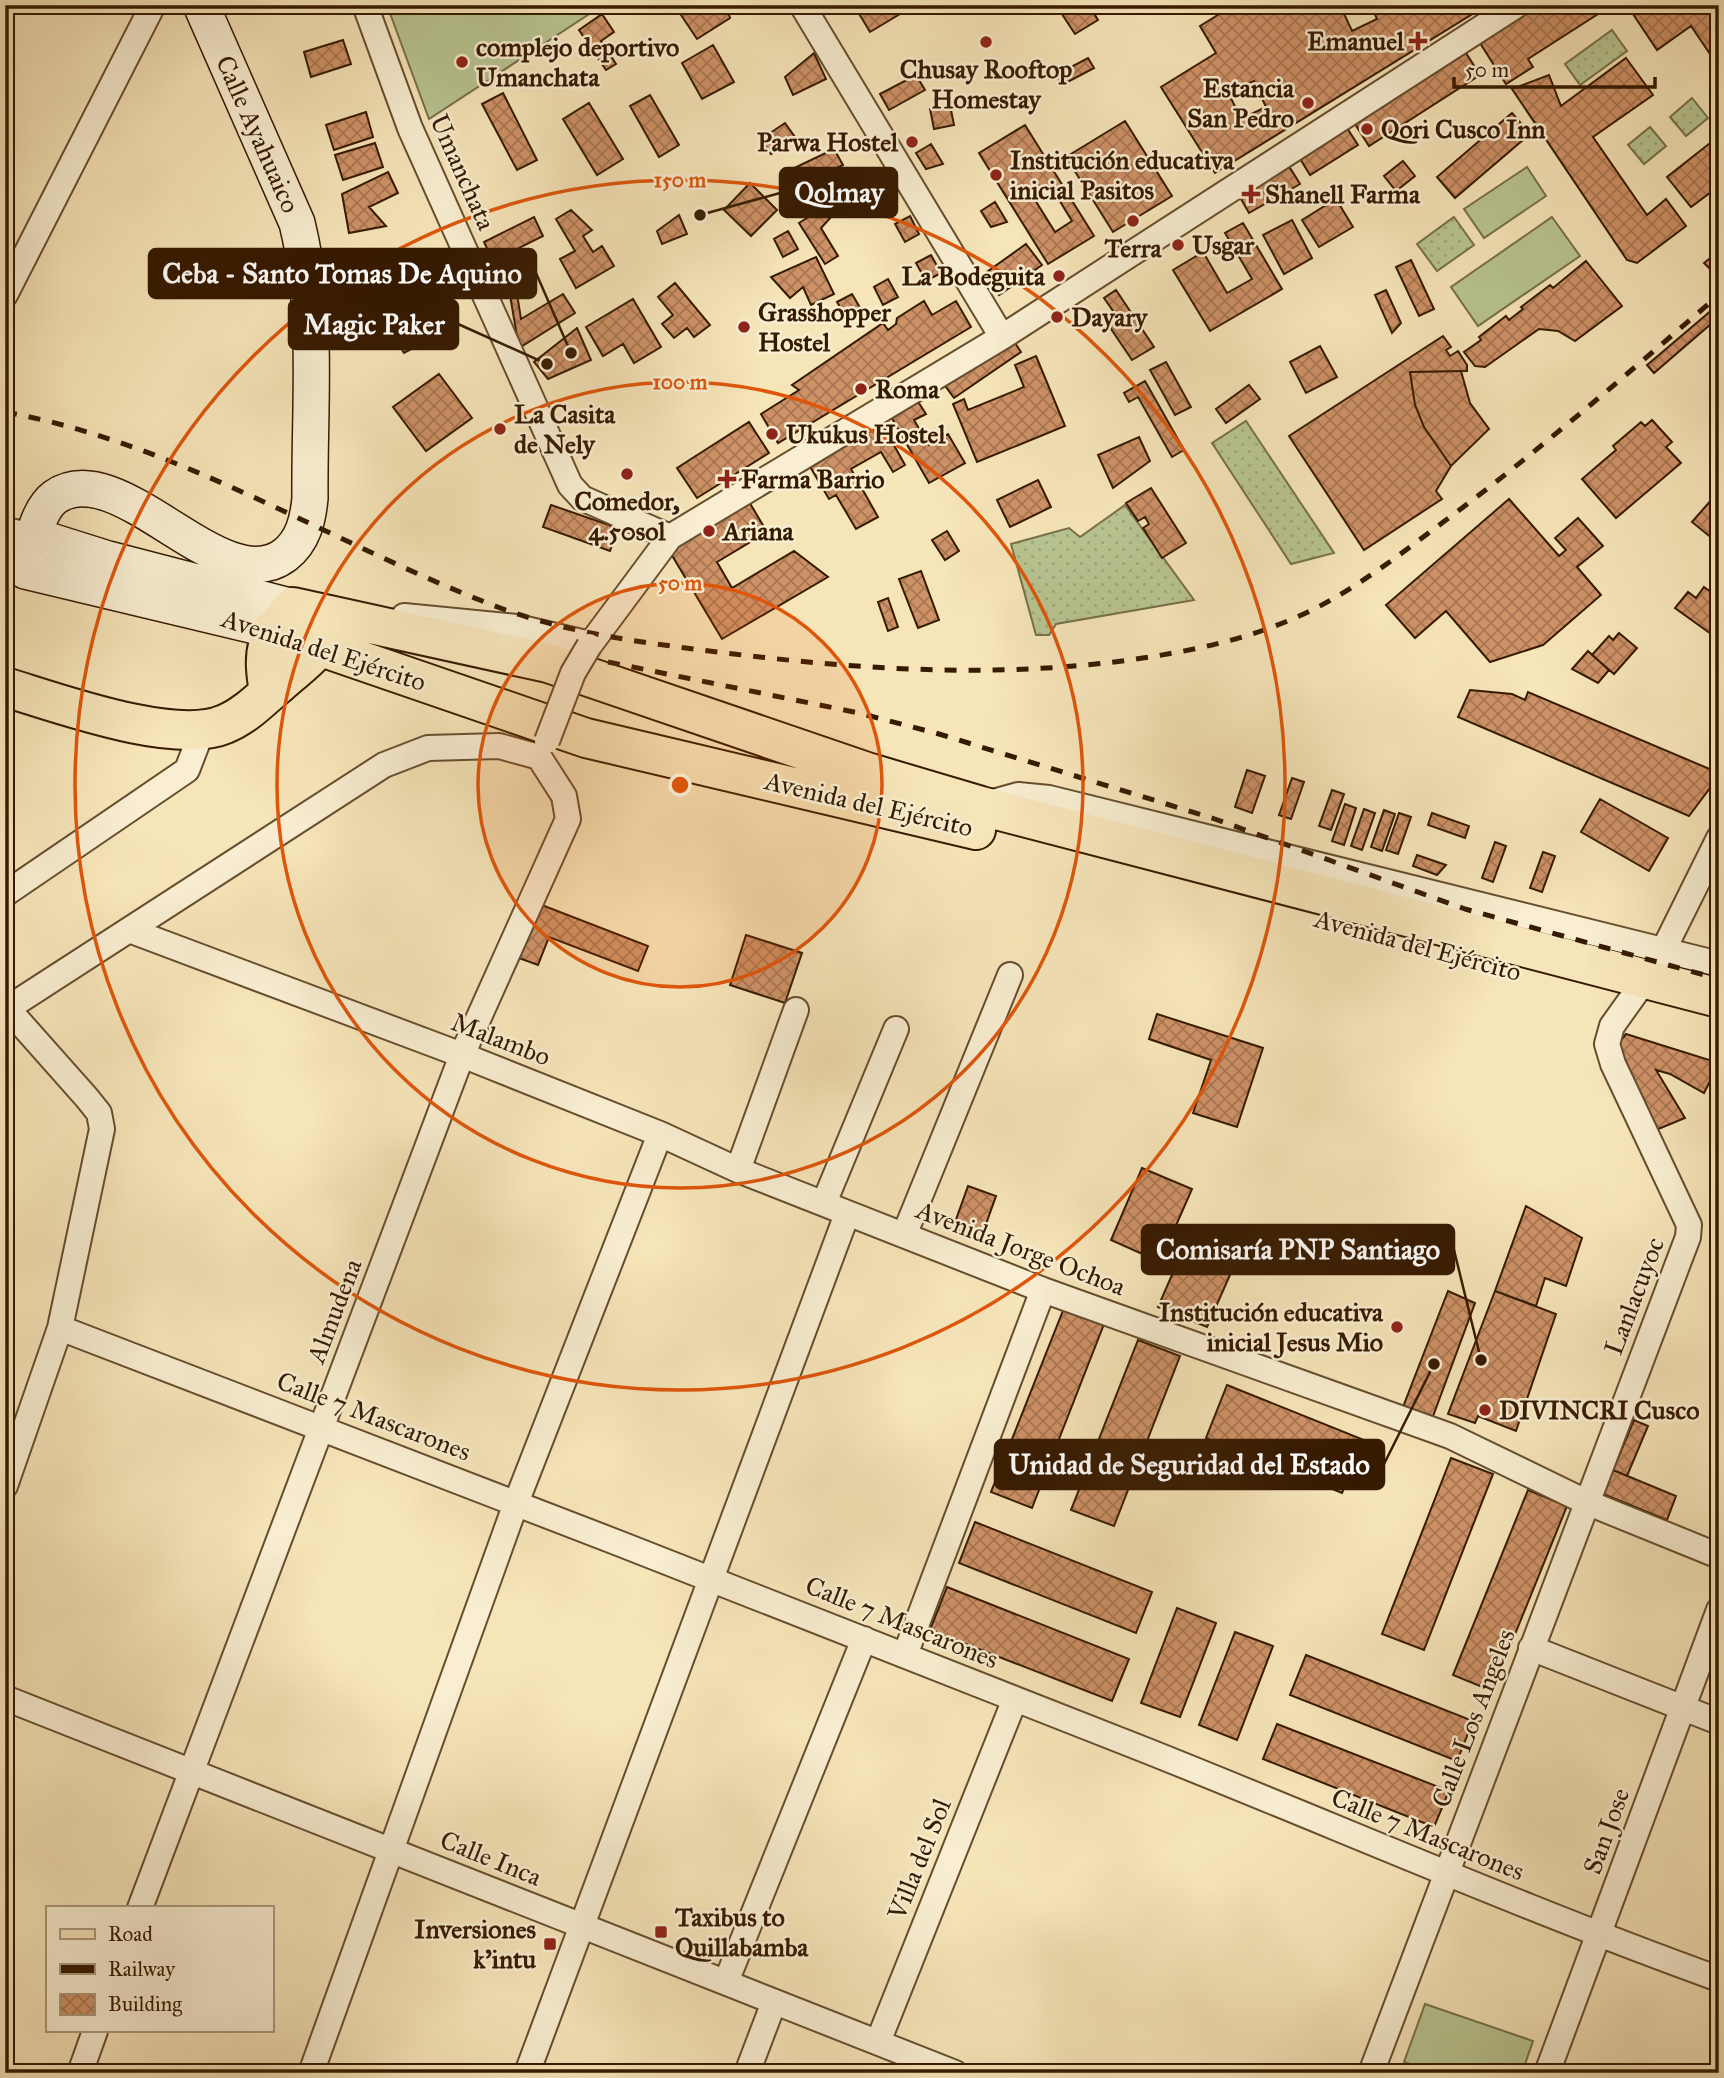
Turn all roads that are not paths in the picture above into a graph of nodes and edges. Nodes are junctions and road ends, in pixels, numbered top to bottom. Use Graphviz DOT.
graph roads {
  1 [pos="153,5"];
  2 [pos="201,5"];
  3 [pos="365,5"];
  4 [pos="802,5"];
  5 [pos="1508,8"];
  6 [pos="5,295"];
  7 [pos="1002,337"];
  8 [pos="20,533"];
  9 [pos="670,537"];
  10 [pos="15,569"];
  11 [pos="282,618"];
  12 [pos="327,630"];
  13 [pos="589,645"];
  14 [pos="5,687"];
  15 [pos="269,692"];
  16 [pos="202,731"];
  17 [pos="543,749"];
  18 [pos="1718,841"];
  19 [pos="5,894"];
  20 [pos="129,930"];
  21 [pos="1719,964"];
  22 [pos="1010,975"];
  23 [pos="1647,976"];
  24 [pos="1719,998"];
  25 [pos="6,1009"];
  26 [pos="796,1010"];
  27 [pos="1719,1022"];
  28 [pos="896,1029"];
  29 [pos="462,1055"];
  30 [pos="660,1134"];
  31 [pos="738,1170"];
  32 [pos="824,1203"];
  33 [pos="847,1214"];
  34 [pos="905,1233"];
  35 [pos="1043,1290"];
  36 [pos="60,1328"];
  37 [pos="322,1428"];
  38 [pos="5,1486"];
  39 [pos="1586,1502"];
  40 [pos="516,1503"];
  41 [pos="1719,1556"];
  42 [pos="713,1579"];
  43 [pos="1719,1610"];
  44 [pos="864,1639"];
  45 [pos="1531,1648"];
  46 [pos="905,1655"];
  47 [pos="5,1698"];
  48 [pos="1015,1699"];
  49 [pos="1683,1708"];
  50 [pos="1719,1722"];
  51 [pos="191,1771"];
  52 [pos="390,1849"];
  53 [pos="1446,1874"];
  54 [pos="141,1906"];
  55 [pos="581,1925"];
  56 [pos="1598,1936"];
  57 [pos="1719,1979"];
  58 [pos="726,1982"];
  59 [pos="775,2001"];
  60 [pos="95,2032"];
  61 [pos="877,2042"];
  62 [pos="80,2073"];
  63 [pos="311,2073"];
  64 [pos="527,2073"];
  65 [pos="747,2073"];
  66 [pos="955,2073"];
  67 [pos="1371,2073"];
  68 [pos="1548,2073"];
  1 -- 6 [label="street"];
  2 -- 8 [label="main road, Calle Ayahuaico"];
  3 -- 9 [label="street, Umanchata"];
  4 -- 7 [label="street"];
  5 -- 7 [label="street"];
  7 -- 9 [label="street"];
  8 -- 10 [label="main road, Calle Ayahuaico"];
  8 -- 11 [label="main road, Avenida del Ejército"];
  9 -- 13 [label="street"];
  10 -- 11 [label="main road, Avenida del Ejército"];
  11 -- 12 [label="main road, Avenida del Ejército"];
  11 -- 13 [label="street"];
  11 -- 15 [label="main road"];
  12 -- 15 [label="main road"];
  12 -- 23 [label="main road, Avenida del Ejército"];
  12 -- 23 [label="main road, Avenida del Ejército"];
  13 -- 17 [label="street, bridge"];
  14 -- 16 [label="main road"];
  15 -- 16 [label="main road"];
  16 -- 19 [label="street"];
  17 -- 20 [label="street"];
  17 -- 29 [label="street, Almudena"];
  18 -- 23 [label="street, Lanlacuyoc"];
  20 -- 25 [label="street"];
  20 -- 29 [label="street, Malambo"];
  21 -- 23 [label="street, Avenida del Ejército"];
  22 -- 34 [label="street"];
  23 -- 24 [label="main road, Avenida del Ejército"];
  23 -- 27 [label="main road, Avenida del Ejército"];
  23 -- 39 [label="street, Lanlacuyoc"];
  25 -- 36 [label="street"];
  26 -- 31 [label="street"];
  28 -- 32 [label="street"];
  29 -- 30 [label="street, Malambo"];
  29 -- 37 [label="street, Almudena"];
  30 -- 31 [label="street, Malambo"];
  30 -- 40 [label="street"];
  31 -- 32 [label="street, Malambo"];
  32 -- 33 [label="street, Malambo"];
  33 -- 34 [label="street, Avenida Jorge Ochoa"];
  33 -- 42 [label="street"];
  34 -- 35 [label="street, Avenida Jorge Ochoa"];
  35 -- 39 [label="street, Avenida Jorge Ochoa"];
  35 -- 46 [label="street"];
  36 -- 37 [label="street, Calle 7 Mascarones"];
  36 -- 38 [label="street"];
  37 -- 40 [label="street, Calle 7 Mascarones"];
  37 -- 51 [label="street, Almudena"];
  39 -- 41 [label="street, Avenida Jorge Ochoa"];
  39 -- 45 [label="street, Calle Los Angeles"];
  40 -- 42 [label="street, Calle 7 Mascarones"];
  40 -- 52 [label="street"];
  42 -- 44 [label="street, Calle 7 Mascarones"];
  42 -- 55 [label="street"];
  43 -- 49 [label="street, San Jose"];
  44 -- 46 [label="street, Calle 7 Mascarones"];
  44 -- 58 [label="street"];
  45 -- 49 [label="street"];
  45 -- 53 [label="street, Calle Los Angeles"];
  46 -- 48 [label="street, Calle 7 Mascarones"];
  47 -- 51 [label="street, Calle Inca"];
  48 -- 53 [label="street, Calle 7 Mascarones"];
  48 -- 61 [label="street, Villa del Sol"];
  49 -- 50 [label="street"];
  49 -- 56 [label="street, San Jose"];
  51 -- 52 [label="street, Calle Inca"];
  51 -- 54 [label="street, Almudena"];
  52 -- 55 [label="street, Calle Inca"];
  52 -- 63 [label="street"];
  53 -- 56 [label="street, Calle 7 Mascarones"];
  53 -- 67 [label="street, Calle Los Angeles"];
  55 -- 58 [label="street, Calle Inca"];
  55 -- 64 [label="street"];
  56 -- 57 [label="street, Calle 7 Mascarones"];
  56 -- 68 [label="street, San Jose"];
  58 -- 59 [label="street, Calle Inca"];
  59 -- 61 [label="street, Calle Inca"];
  59 -- 65 [label="street"];
  60 -- 62 [label="street"];
  61 -- 66 [label="street, Calle Inca"];
}
